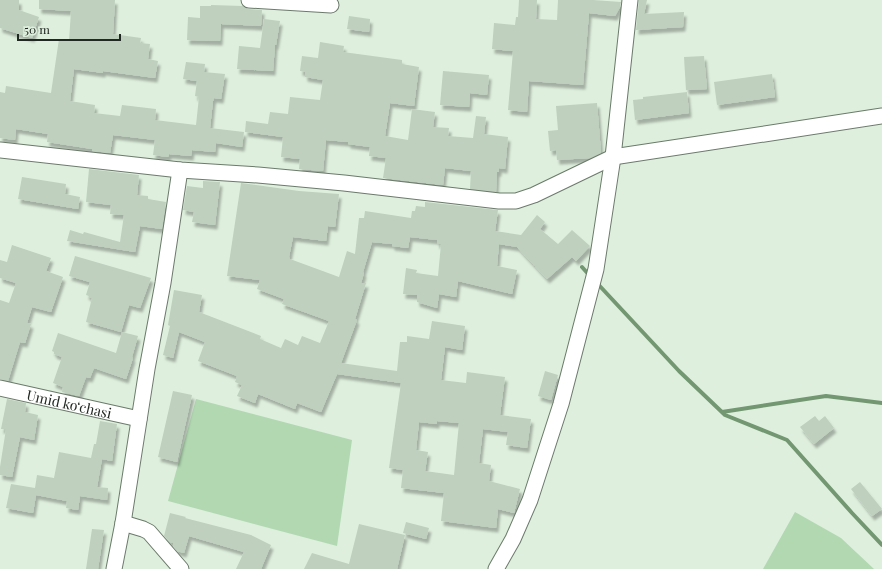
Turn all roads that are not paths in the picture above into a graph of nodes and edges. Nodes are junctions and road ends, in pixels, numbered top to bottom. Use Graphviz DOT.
graph roads {
  1 [pos="249,0"];
  2 [pos="630,0"];
  3 [pos="331,5"];
  4 [pos="882,116"];
  5 [pos="0,150"];
  6 [pos="613,157"];
  7 [pos="180,170"];
  8 [pos="0,388"];
  9 [pos="139,419"];
  10 [pos="123,523"];
  11 [pos="114,569"];
  12 [pos="182,569"];
  13 [pos="496,569"];
  1 -- 3 [label="street"];
  2 -- 6 [label="street"];
  4 -- 6 [label="street"];
  5 -- 7 [label="street"];
  6 -- 7 [label="street"];
  6 -- 13 [label="street"];
  7 -- 9 [label="street"];
  8 -- 9 [label="street, Umid ko‘chasi"];
  9 -- 10 [label="street"];
  10 -- 11 [label="street"];
  10 -- 12 [label="street"];
}
